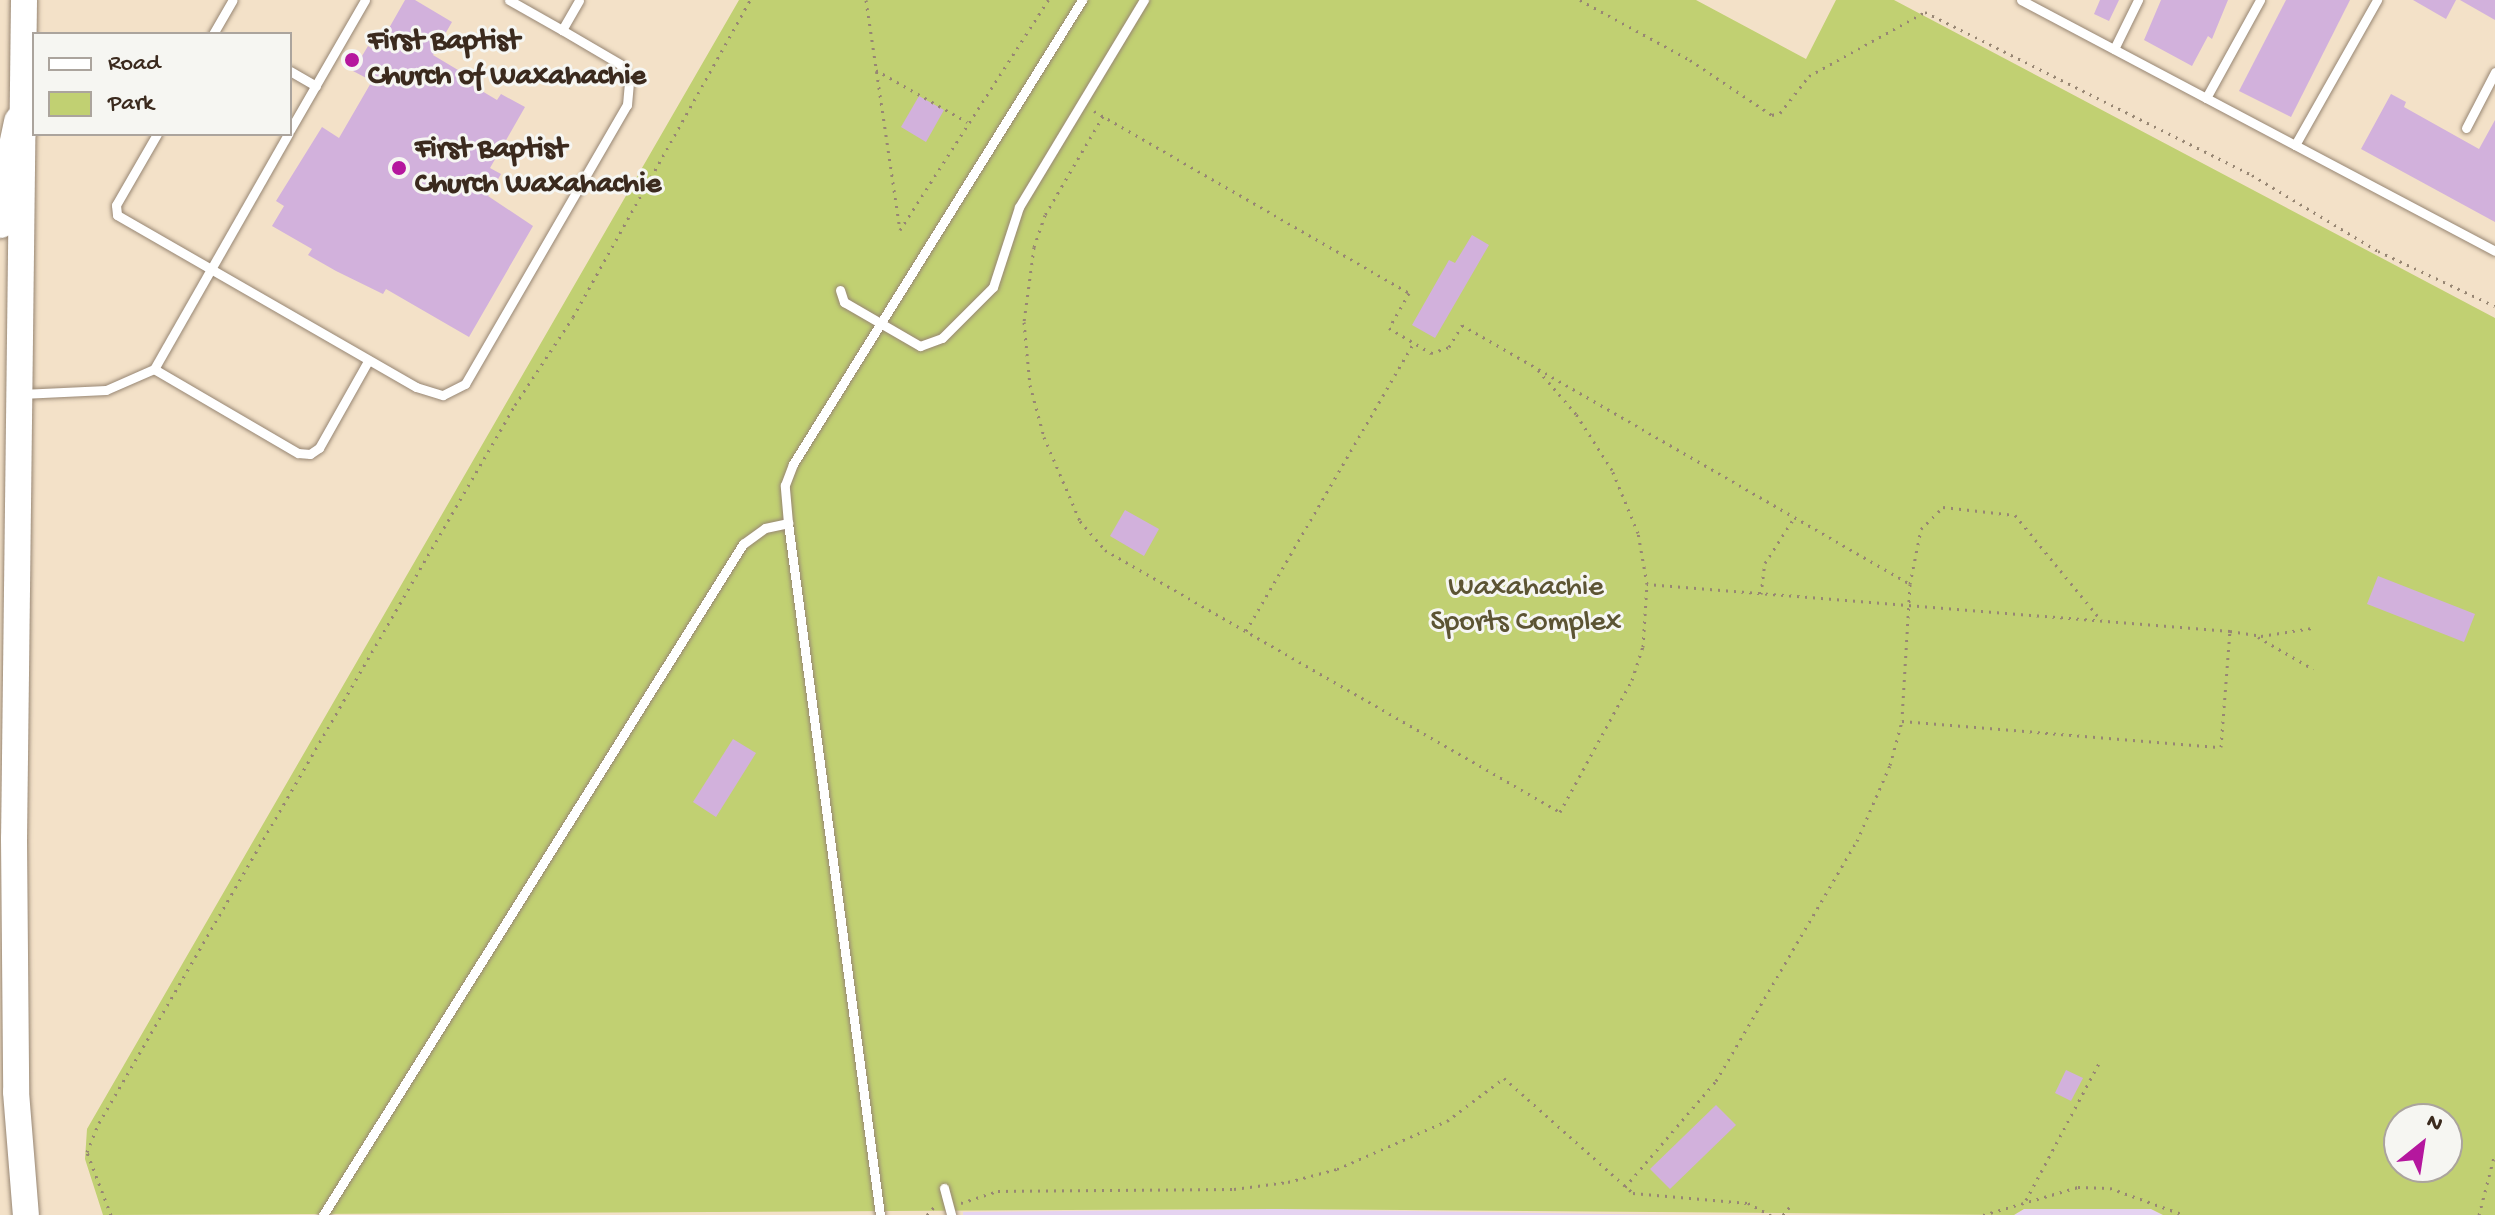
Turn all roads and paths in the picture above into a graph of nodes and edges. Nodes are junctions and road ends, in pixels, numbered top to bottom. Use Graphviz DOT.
graph roads {
  1 [pos="24,0"];
  2 [pos="233,0"];
  3 [pos="365,0"];
  4 [pos="509,0"];
  5 [pos="579,0"];
  6 [pos="750,0"];
  7 [pos="866,0"];
  8 [pos="1048,0"];
  9 [pos="1082,0"];
  10 [pos="1144,0"];
  11 [pos="1580,0"];
  12 [pos="2021,0"];
  13 [pos="2138,0"];
  14 [pos="2260,0"];
  15 [pos="2377,0"];
  16 [pos="562,30"];
  17 [pos="218,32"];
  18 [pos="2114,49"];
  19 [pos="876,70"];
  20 [pos="292,72"];
  21 [pos="2495,72"];
  22 [pos="316,86"];
  23 [pos="2206,98"];
  24 [pos="1084,106"];
  25 [pos="1103,116"];
  26 [pos="21,122"];
  27 [pos="969,123"];
  28 [pos="292,127"];
  29 [pos="2466,128"];
  30 [pos="156,136"];
  31 [pos="287,136"];
  32 [pos="2295,145"];
  33 [pos="0,221"];
  34 [pos="2495,251"];
  35 [pos="210,270"];
  36 [pos="840,290"];
  37 [pos="2495,306"];
  38 [pos="881,323"];
  39 [pos="1414,343"];
  40 [pos="368,361"];
  41 [pos="154,369"];
  42 [pos="1538,370"];
  43 [pos="19,394"];
  44 [pos="1795,517"];
  45 [pos="788,523"];
  46 [pos="1647,584"];
  47 [pos="1910,584"];
  48 [pos="1761,594"];
  49 [pos="1907,606"];
  50 [pos="2101,621"];
  51 [pos="2312,628"];
  52 [pos="1246,631"];
  53 [pos="2230,631"];
  54 [pos="2254,635"];
  55 [pos="2313,669"];
  56 [pos="1902,721"];
  57 [pos="2099,1063"];
  58 [pos="2495,1153"];
  59 [pos="1625,1187"];
  60 [pos="944,1188"];
  61 [pos="2026,1200"];
  62 [pos="1792,1204"];
  63 [pos="950,1210"];
  64 [pos="26,1215"];
  65 [pos="111,1215"];
  66 [pos="323,1215"];
  67 [pos="880,1215"];
  68 [pos="927,1215"];
  69 [pos="1771,1215"];
  70 [pos="1783,1215"];
  71 [pos="1983,1215"];
  72 [pos="2184,1215"];
  73 [pos="2479,1215"];
  1 -- 26 [label="main road"];
  2 -- 17 [label="lane"];
  3 -- 22 [label="lane"];
  4 -- 16 [label="lane"];
  5 -- 16 [label="lane"];
  6 -- 65 [label="path"];
  7 -- 19 [label="path"];
  8 -- 27 [label="path"];
  9 -- 38 [label="lane"];
  10 -- 24 [label="lane"];
  11 -- 37 [label="path"];
  12 -- 18 [label="lane"];
  13 -- 18 [label="lane"];
  14 -- 23 [label="lane"];
  15 -- 32 [label="lane"];
  16 -- 40 [label="lane"];
  18 -- 23 [label="lane"];
  19 -- 27 [label="path"];
  19 -- 27 [label="path"];
  20 -- 22 [label="lane"];
  21 -- 29 [label="lane"];
  22 -- 28 [label="lane"];
  23 -- 32 [label="lane"];
  24 -- 25 [label="path"];
  24 -- 38 [label="lane"];
  25 -- 39 [label="path"];
  25 -- 52 [label="path"];
  26 -- 33 [label="highway"];
  26 -- 43 [label="main road"];
  30 -- 35 [label="lane"];
  31 -- 35 [label="lane"];
  32 -- 34 [label="lane"];
  35 -- 40 [label="lane"];
  35 -- 41 [label="lane"];
  36 -- 38 [label="lane"];
  38 -- 45 [label="lane"];
  39 -- 42 [label="path"];
  39 -- 52 [label="path"];
  40 -- 41 [label="lane"];
  41 -- 43 [label="lane"];
  42 -- 44 [label="path"];
  42 -- 46 [label="path"];
  43 -- 64 [label="main road"];
  44 -- 47 [label="path"];
  44 -- 48 [label="path"];
  45 -- 66 [label="lane"];
  45 -- 67 [label="lane"];
  46 -- 48 [label="path"];
  46 -- 52 [label="path"];
  47 -- 49 [label="path"];
  47 -- 50 [label="path"];
  48 -- 49 [label="path"];
  49 -- 50 [label="path"];
  49 -- 56 [label="path"];
  50 -- 53 [label="path"];
  51 -- 54 [label="path"];
  53 -- 54 [label="path"];
  53 -- 56 [label="path"];
  54 -- 55 [label="path"];
  56 -- 59 [label="path"];
  57 -- 61 [label="path"];
  58 -- 73 [label="path"];
  59 -- 63 [label="path"];
  59 -- 69 [label="path"];
  60 -- 63 [label="lane"];
  61 -- 71 [label="path"];
  61 -- 72 [label="path"];
  62 -- 70 [label="path"];
  63 -- 68 [label="path"];
}
